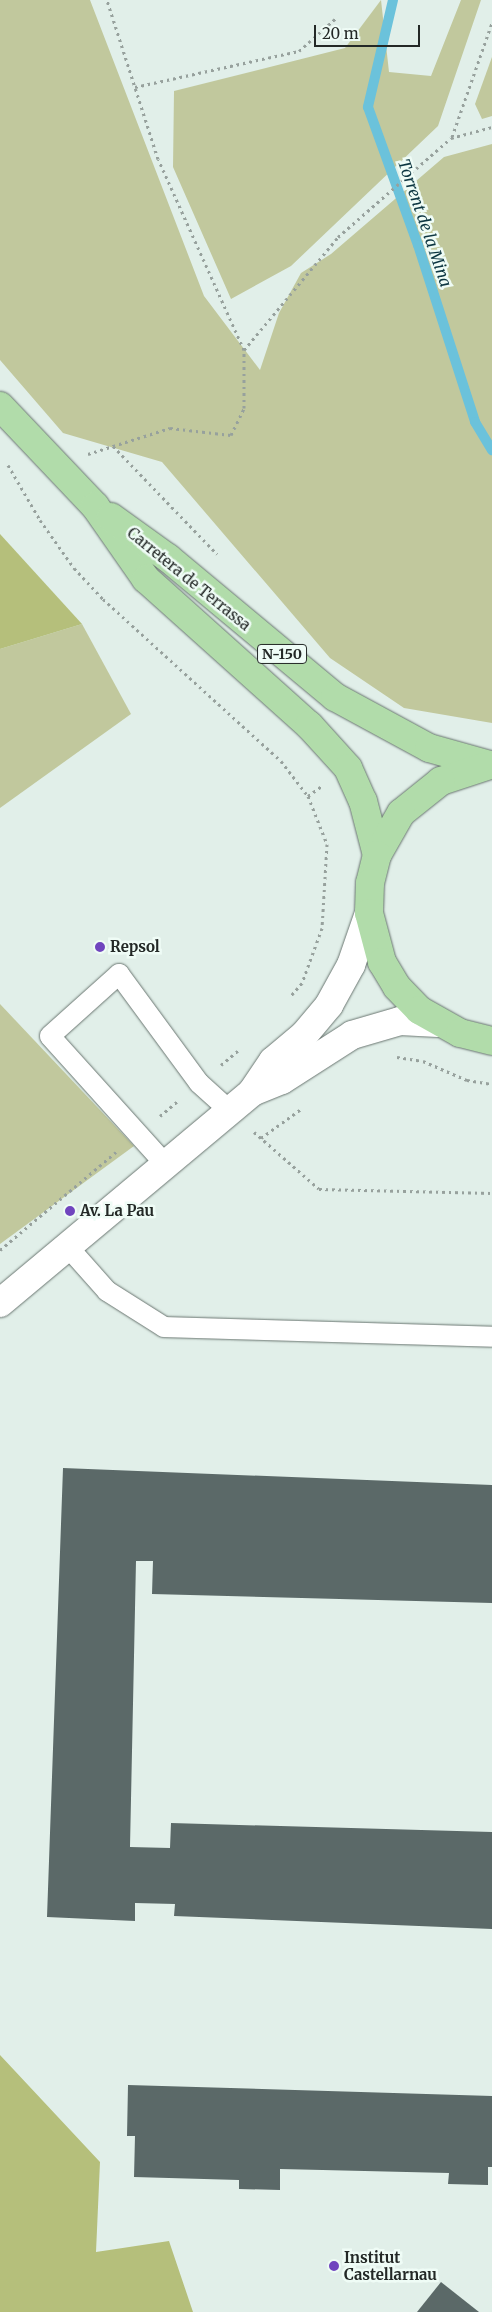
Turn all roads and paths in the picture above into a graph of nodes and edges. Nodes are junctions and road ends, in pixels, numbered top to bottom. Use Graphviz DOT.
graph roads {
  1 [pos="107,0"];
  2 [pos="337,17"];
  3 [pos="492,23"];
  4 [pos="135,87"];
  5 [pos="492,127"];
  6 [pos="451,138"];
  7 [pos="244,350"];
  8 [pos="0,406"];
  9 [pos="113,446"];
  10 [pos="5,462"];
  11 [pos="54,464"];
  12 [pos="95,506"];
  13 [pos="222,559"];
  14 [pos="491,765"];
  15 [pos="377,855"];
  16 [pos="369,913"];
  17 [pos="289,998"];
  18 [pos="438,1023"];
  19 [pos="492,1041"];
  20 [pos="244,1045"];
  21 [pos="391,1056"];
  22 [pos="200,1083"];
  23 [pos="492,1084"];
  24 [pos="252,1092"];
  25 [pos="308,1104"];
  26 [pos="230,1111"];
  27 [pos="138,1134"];
  28 [pos="261,1138"];
  29 [pos="166,1165"];
  30 [pos="492,1193"];
  31 [pos="68,1246"];
  32 [pos="0,1250"];
  33 [pos="0,1303"];
  34 [pos="492,1337"];
  1 -- 4 [label="path"];
  2 -- 4 [label="path"];
  3 -- 6 [label="path"];
  4 -- 7 [label="path"];
  5 -- 6 [label="path"];
  6 -- 7 [label="path"];
  7 -- 9 [label="path"];
  8 -- 11 [label="main road, Carretera de Terrassa / N-150"];
  9 -- 11 [label="path"];
  9 -- 13 [label="path"];
  10 -- 17 [label="path"];
  11 -- 12 [label="main road, Carretera de Terrassa / N-150"];
  12 -- 14 [label="main road, Carretera de Terrassa / N-150"];
  12 -- 15 [label="main road, Carretera de Terrassa / N-150"];
  14 -- 15 [label="main road, N-150"];
  15 -- 16 [label="main road, N-150"];
  16 -- 18 [label="main road, N-150"];
  16 -- 24 [label="street"];
  18 -- 19 [label="main road, N-150"];
  18 -- 24 [label="street"];
  20 -- 22 [label="path"];
  21 -- 23 [label="path"];
  22 -- 26 [label="lane"];
  22 -- 27 [label="path"];
  22 -- 27 [label="lane"];
  24 -- 26 [label="street"];
  25 -- 28 [label="path"];
  26 -- 28 [label="path"];
  26 -- 29 [label="street"];
  27 -- 29 [label="lane"];
  27 -- 32 [label="path"];
  28 -- 30 [label="path"];
  29 -- 31 [label="street"];
  31 -- 33 [label="street"];
  31 -- 34 [label="lane"];
}
